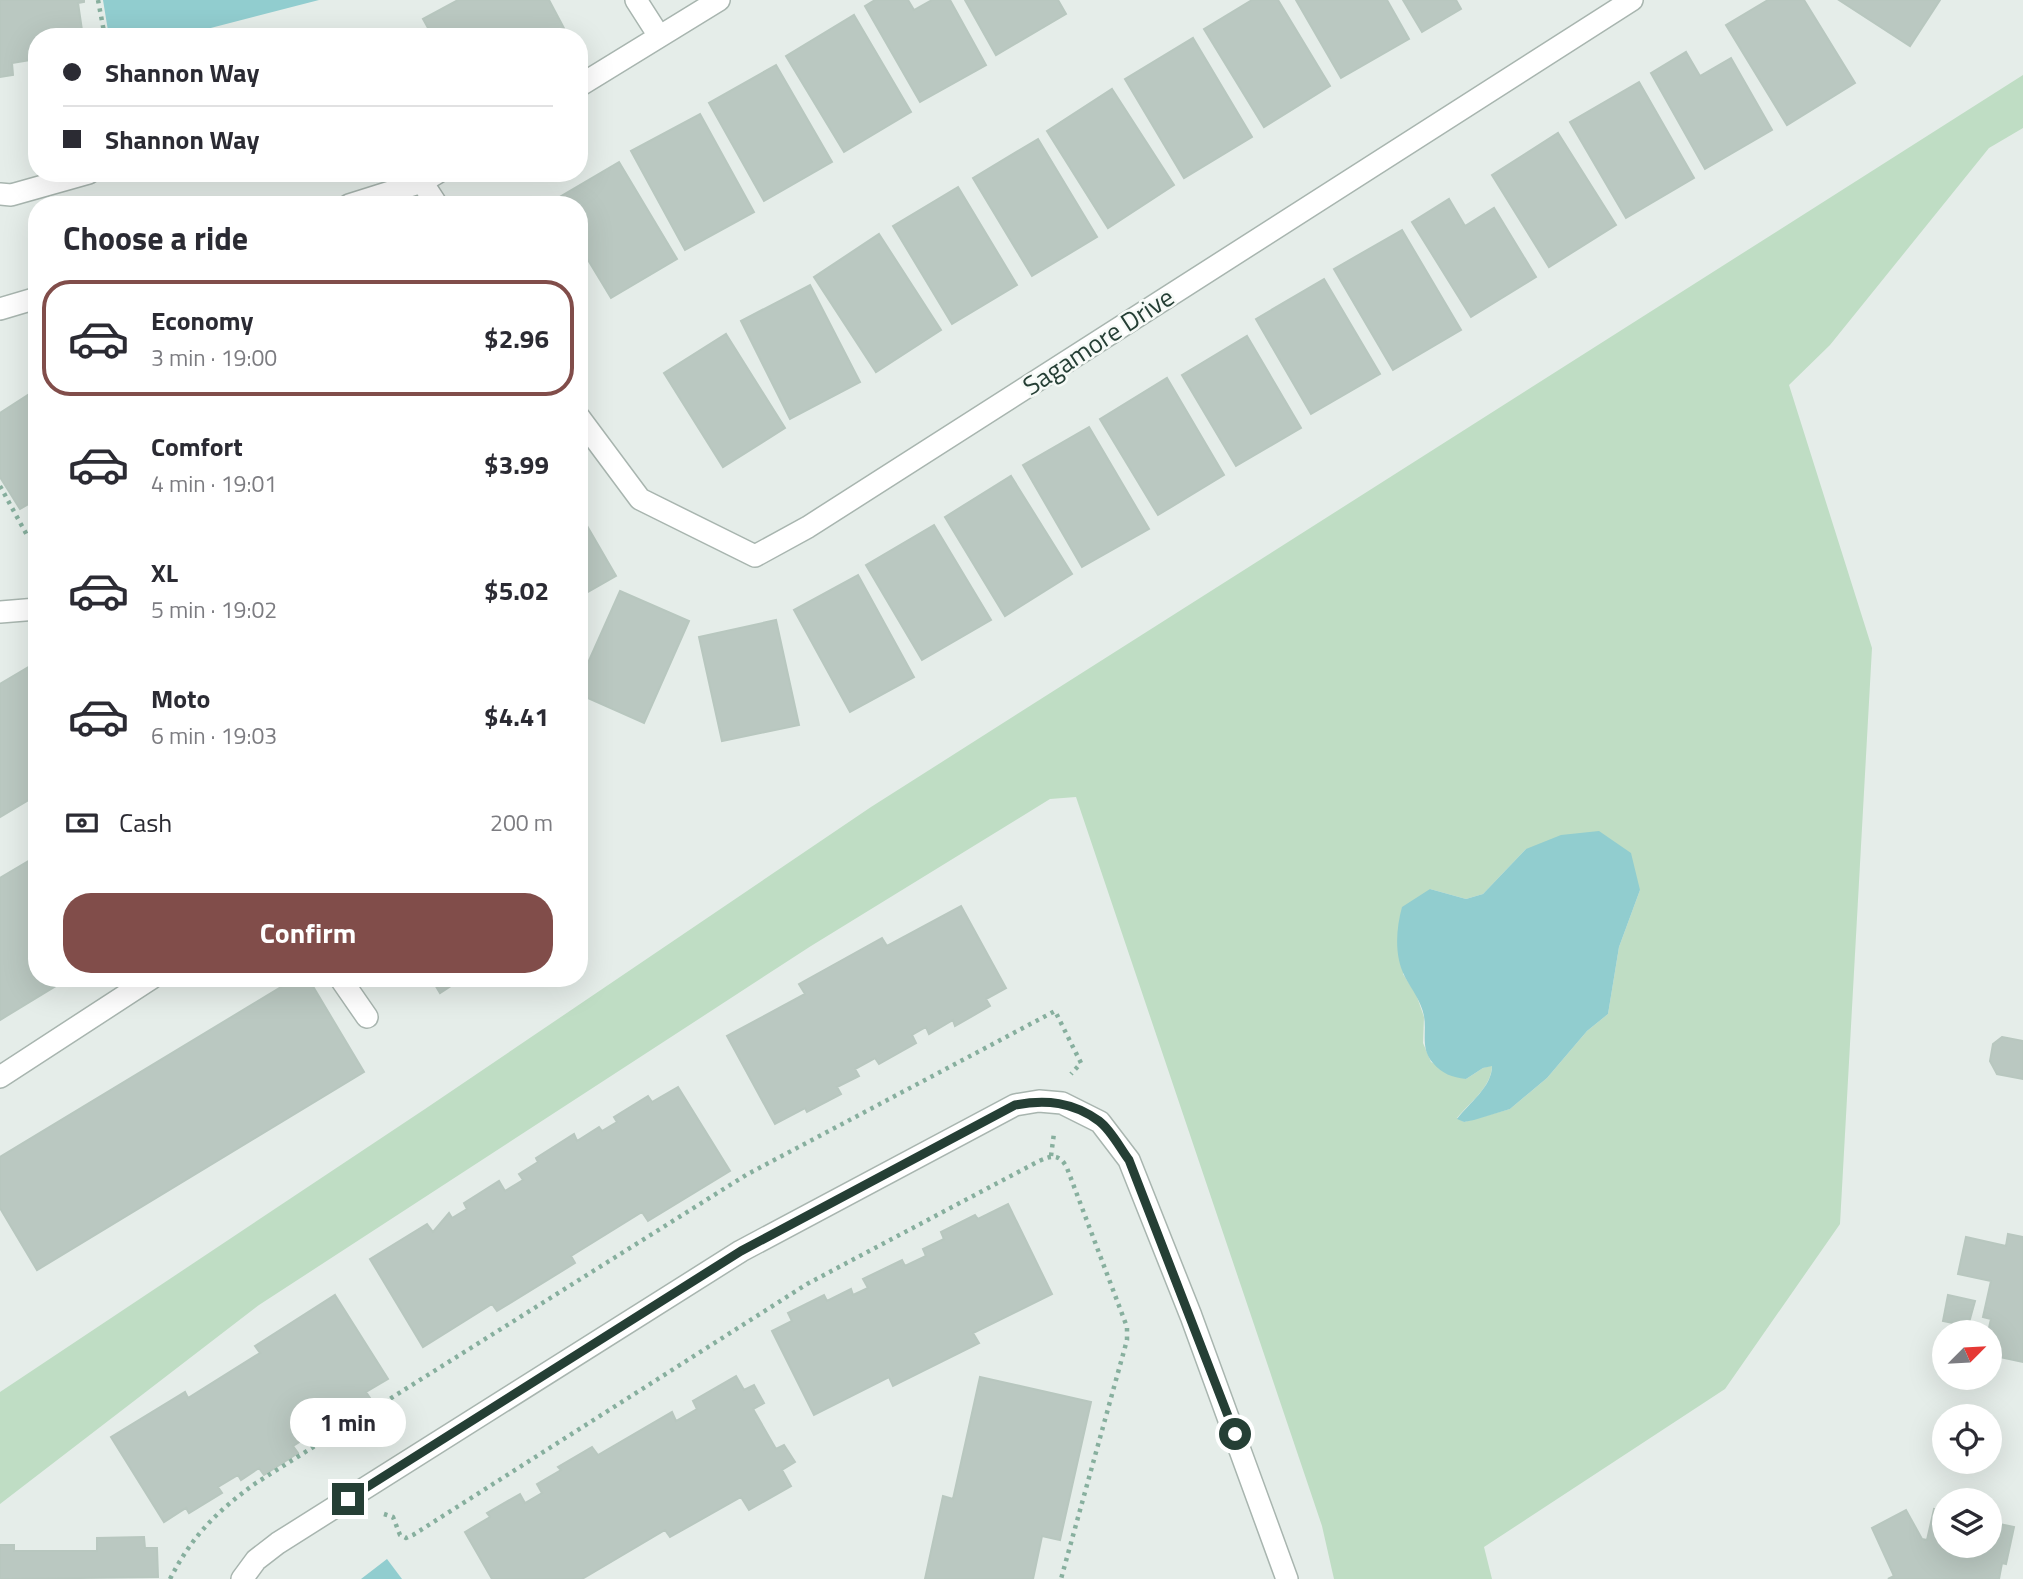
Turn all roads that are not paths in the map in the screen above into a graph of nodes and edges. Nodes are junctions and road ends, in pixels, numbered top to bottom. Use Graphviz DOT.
graph roads {
  1 [pos="636,0"];
  2 [pos="719,0"];
  3 [pos="1632,0"];
  4 [pos="659,36"];
  5 [pos="588,80"];
  6 [pos="57,182"];
  7 [pos="385,183"];
  8 [pos="0,194"];
  9 [pos="364,196"];
  10 [pos="28,301"];
  11 [pos="0,309"];
  12 [pos="588,430"];
  13 [pos="28,610"];
  14 [pos="0,612"];
  15 [pos="138,987"];
  16 [pos="346,987"];
  17 [pos="367,1017"];
  18 [pos="0,1077"];
  19 [pos="243,1579"];
  20 [pos="1287,1579"];
  1 -- 4 [label="street"];
  2 -- 4 [label="street"];
  3 -- 12 [label="street, Sagamore Drive"];
  4 -- 5 [label="street"];
  6 -- 8 [label="street"];
  7 -- 9 [label="street"];
  10 -- 11 [label="street"];
  13 -- 14 [label="street"];
  15 -- 18 [label="street"];
  16 -- 17 [label="street"];
  19 -- 20 [label="street"];
}
